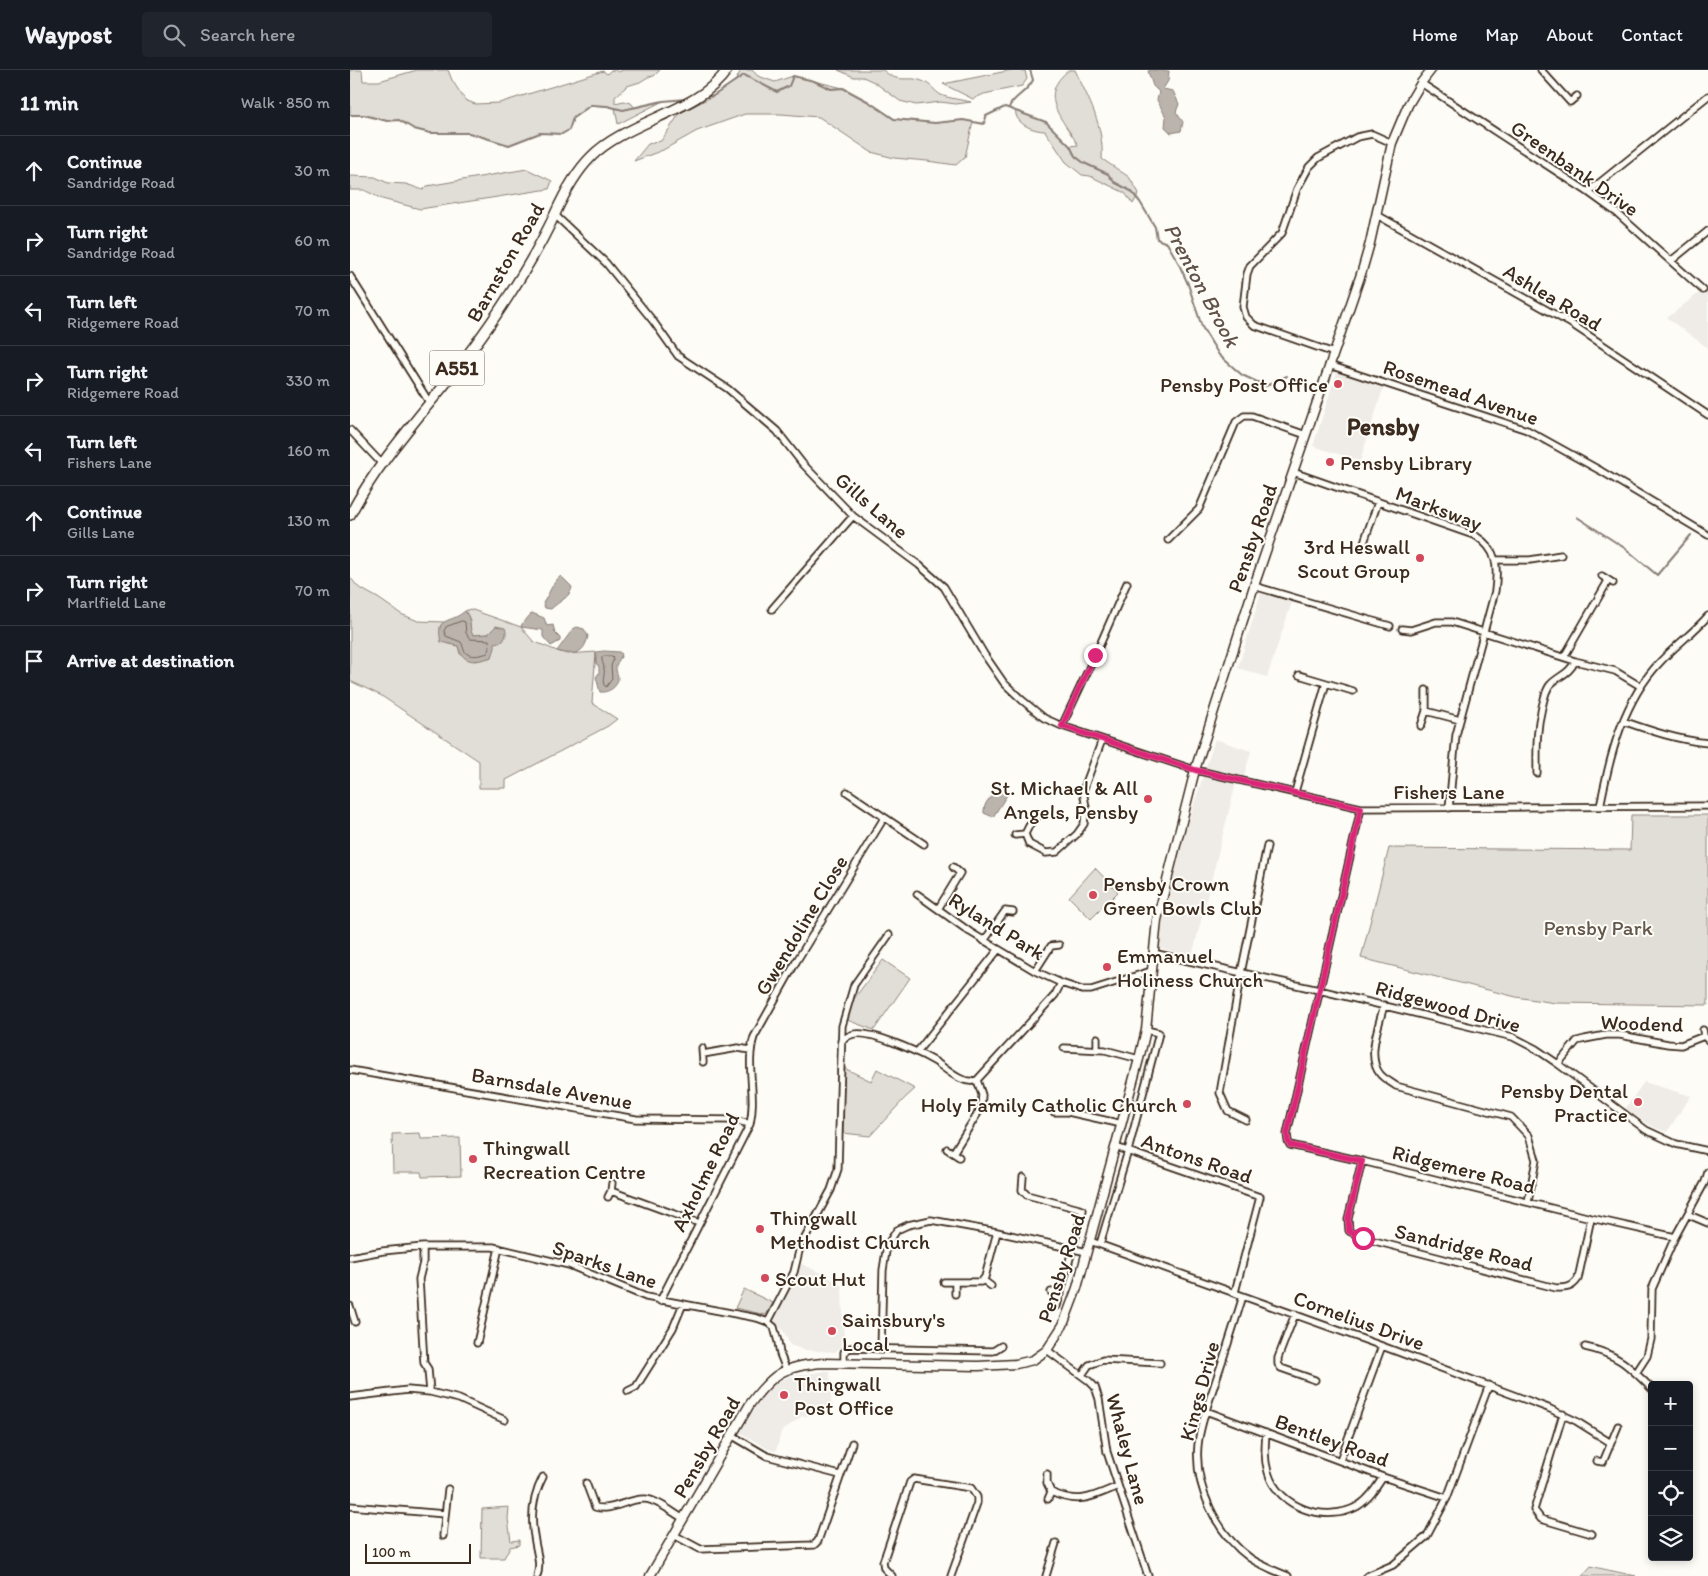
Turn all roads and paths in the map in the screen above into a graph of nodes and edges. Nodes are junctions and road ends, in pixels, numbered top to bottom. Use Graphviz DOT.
graph roads {
  1 [pos="728,70"];
  2 [pos="1431,70"];
  3 [pos="1540,70"];
  4 [pos="1421,83"];
  5 [pos="1577,96"];
  6 [pos="1708,96"];
  7 [pos="1392,143"];
  8 [pos="1588,192"];
  9 [pos="554,215"];
  10 [pos="1377,215"];
  11 [pos="1708,231"];
  12 [pos="1671,261"];
  13 [pos="350,276"];
  14 [pos="1703,290"];
  15 [pos="1334,353"];
  16 [pos="1329,365"];
  17 [pos="429,402"];
  18 [pos="1708,415"];
  19 [pos="350,430"];
  20 [pos="1306,435"];
  21 [pos="382,464"];
  22 [pos="1294,472"];
  23 [pos="1378,502"];
  24 [pos="350,515"];
  25 [pos="853,516"];
  26 [pos="1708,535"];
  27 [pos="1168,540"];
  28 [pos="1362,548"];
  29 [pos="1560,555"];
  30 [pos="1496,560"];
  31 [pos="1602,576"];
  32 [pos="1127,583"];
  33 [pos="1254,586"];
  34 [pos="772,609"];
  35 [pos="1708,616"];
  36 [pos="1390,626"];
  37 [pos="1402,629"];
  38 [pos="1485,632"];
  39 [pos="1564,657"];
  40 [pos="1574,660"];
  41 [pos="1299,675"];
  42 [pos="1326,684"];
  43 [pos="1640,686"];
  44 [pos="1426,690"];
  45 [pos="1353,691"];
  46 [pos="1426,711"];
  47 [pos="1460,720"];
  48 [pos="1623,721"];
  49 [pos="1062,726"];
  50 [pos="1421,726"];
  51 [pos="1102,740"];
  52 [pos="1708,744"];
  53 [pos="1195,770"];
  54 [pos="1537,773"];
  55 [pos="847,792"];
  56 [pos="1295,792"];
  57 [pos="1708,806"];
  58 [pos="1600,807"];
  59 [pos="1361,808"];
  60 [pos="1449,808"];
  61 [pos="1037,817"];
  62 [pos="884,818"];
  63 [pos="1015,834"];
  64 [pos="1025,834"];
  65 [pos="924,844"];
  66 [pos="1267,846"];
  67 [pos="953,867"];
  68 [pos="917,894"];
  69 [pos="1001,905"];
  70 [pos="938,909"];
  71 [pos="1005,912"];
  72 [pos="1013,912"];
  73 [pos="890,935"];
  74 [pos="1049,939"];
  75 [pos="984,941"];
  76 [pos="1059,945"];
  77 [pos="1050,946"];
  78 [pos="998,950"];
  79 [pos="1153,953"];
  80 [pos="1035,971"];
  81 [pos="1151,971"];
  82 [pos="1241,973"];
  83 [pos="1061,983"];
  84 [pos="1319,990"];
  85 [pos="1384,1005"];
  86 [pos="1146,1030"];
  87 [pos="1705,1035"];
  88 [pos="1097,1038"];
  89 [pos="841,1042"];
  90 [pos="1064,1048"];
  91 [pos="750,1050"];
  92 [pos="1097,1050"];
  93 [pos="917,1052"];
  94 [pos="1139,1059"];
  95 [pos="703,1062"];
  96 [pos="1558,1064"];
  97 [pos="350,1070"];
  98 [pos="977,1080"];
  99 [pos="1133,1082"];
  100 [pos="1145,1086"];
  101 [pos="1054,1112"];
  102 [pos="1246,1120"];
  103 [pos="750,1124"];
  104 [pos="1122,1124"];
  105 [pos="1116,1147"];
  106 [pos="947,1149"];
  107 [pos="1128,1151"];
  108 [pos="1708,1151"];
  109 [pos="1362,1161"];
  110 [pos="1708,1172"];
  111 [pos="1023,1177"];
  112 [pos="612,1183"];
  113 [pos="611,1191"];
  114 [pos="608,1197"];
  115 [pos="1528,1202"];
  116 [pos="1689,1214"];
  117 [pos="1591,1218"];
  118 [pos="698,1223"];
  119 [pos="1708,1223"];
  120 [pos="997,1232"];
  121 [pos="1675,1237"];
  122 [pos="1090,1241"];
  123 [pos="1100,1244"];
  124 [pos="423,1247"];
  125 [pos="499,1248"];
  126 [pos="1073,1248"];
  127 [pos="1087,1252"];
  128 [pos="350,1258"];
  129 [pos="983,1280"];
  130 [pos="944,1282"];
  131 [pos="955,1282"];
  132 [pos="991,1286"];
  133 [pos="1051,1292"];
  134 [pos="1235,1292"];
  135 [pos="955,1294"];
  136 [pos="1061,1294"];
  137 [pos="1243,1296"];
  138 [pos="660,1301"];
  139 [pos="684,1304"];
  140 [pos="350,1306"];
  141 [pos="1057,1306"];
  142 [pos="1295,1314"];
  143 [pos="355,1322"];
  144 [pos="768,1322"];
  145 [pos="477,1343"];
  146 [pos="1001,1346"];
  147 [pos="1382,1346"];
  148 [pos="1585,1347"];
  149 [pos="881,1350"];
  150 [pos="1047,1350"];
  151 [pos="844,1363"];
  152 [pos="1160,1363"];
  153 [pos="786,1369"];
  154 [pos="1636,1373"];
  155 [pos="1082,1375"];
  156 [pos="1315,1380"];
  157 [pos="1488,1385"];
  158 [pos="1648,1385"];
  159 [pos="628,1391"];
  160 [pos="430,1392"];
  161 [pos="350,1396"];
  162 [pos="1206,1410"];
  163 [pos="1562,1414"];
  164 [pos="505,1420"];
  165 [pos="1618,1426"];
  166 [pos="1266,1433"];
  167 [pos="732,1436"];
  168 [pos="852,1443"];
  169 [pos="1611,1443"];
  170 [pos="1340,1460"];
  171 [pos="1597,1460"];
  172 [pos="1047,1474"];
  173 [pos="840,1475"];
  174 [pos="543,1477"];
  175 [pos="1383,1477"];
  176 [pos="586,1483"];
  177 [pos="1118,1486"];
  178 [pos="448,1489"];
  179 [pos="1051,1492"];
  180 [pos="1447,1498"];
  181 [pos="1048,1500"];
  182 [pos="350,1506"];
  183 [pos="595,1507"];
  184 [pos="590,1513"];
  185 [pos="445,1514"];
  186 [pos="684,1519"];
  187 [pos="1592,1534"];
  188 [pos="674,1535"];
  189 [pos="443,1536"];
  190 [pos="1056,1543"];
  191 [pos="537,1576"];
  192 [pos="650,1576"];
  193 [pos="892,1576"];
  194 [pos="951,1576"];
  195 [pos="1046,1576"];
  196 [pos="1148,1576"];
  197 [pos="1288,1576"];
  198 [pos="1367,1576"];
  1 -- 9 [label="main road, Barnston Road / A551"];
  2 -- 4 [label="main road, Pensby Road"];
  3 -- 5 [label="street"];
  4 -- 7 [label="main road, Pensby Road"];
  4 -- 8 [label="street, Greenbank Drive"];
  6 -- 8 [label="street"];
  7 -- 10 [label="main road, Pensby Road"];
  7 -- 15 [label="street"];
  8 -- 12 [label="street, Greenbank Drive"];
  9 -- 17 [label="main road, Barnston Road / A551"];
  9 -- 25 [label="street, Gills Lane"];
  10 -- 15 [label="main road, Pensby Road"];
  10 -- 18 [label="street, Ashlea Road"];
  11 -- 12 [label="street"];
  12 -- 14 [label="street, Greenbank Drive"];
  13 -- 17 [label="street"];
  15 -- 16 [label="main road, Pensby Road"];
  16 -- 20 [label="main road, Pensby Road"];
  16 -- 26 [label="street, Rosemead Avenue"];
  17 -- 21 [label="main road, Barnston Road / A551"];
  19 -- 21 [label="street"];
  20 -- 22 [label="main road, Pensby Road"];
  20 -- 27 [label="street"];
  21 -- 24 [label="main road, Barnston Road / A551"];
  22 -- 23 [label="street, Marksway"];
  22 -- 33 [label="main road, Pensby Road"];
  23 -- 28 [label="street"];
  23 -- 30 [label="street, Marksway"];
  25 -- 34 [label="street"];
  25 -- 49 [label="street, Gills Lane"];
  29 -- 30 [label="street"];
  30 -- 38 [label="street, Marksway"];
  31 -- 39 [label="street"];
  32 -- 49 [label="street"];
  33 -- 36 [label="street"];
  33 -- 53 [label="main road, Pensby Road"];
  35 -- 43 [label="street"];
  37 -- 38 [label="street"];
  38 -- 39 [label="street"];
  38 -- 47 [label="street, Marksway"];
  39 -- 40 [label="street"];
  40 -- 43 [label="street"];
  40 -- 54 [label="street"];
  41 -- 42 [label="street"];
  42 -- 45 [label="street"];
  42 -- 56 [label="street"];
  43 -- 48 [label="street"];
  44 -- 46 [label="street"];
  46 -- 47 [label="street"];
  46 -- 50 [label="street"];
  47 -- 60 [label="street, Marksway"];
  48 -- 52 [label="street"];
  48 -- 58 [label="street"];
  49 -- 51 [label="street, Gills Lane"];
  51 -- 53 [label="street, Gills Lane"];
  51 -- 64 [label="street"];
  53 -- 56 [label="street, Fishers Lane"];
  53 -- 79 [label="main road, Pensby Road"];
  55 -- 62 [label="street"];
  56 -- 59 [label="street, Fishers Lane"];
  57 -- 58 [label="street, Fishers Lane"];
  58 -- 60 [label="street, Fishers Lane"];
  59 -- 60 [label="street, Fishers Lane"];
  59 -- 84 [label="street, Ridgemere Road"];
  61 -- 64 [label="street"];
  62 -- 65 [label="street"];
  62 -- 91 [label="street, Gwendoline Close"];
  63 -- 64 [label="street"];
  66 -- 82 [label="street"];
  67 -- 70 [label="street"];
  68 -- 70 [label="street, Ryland Park"];
  69 -- 71 [label="street"];
  70 -- 75 [label="street, Ryland Park"];
  71 -- 72 [label="street"];
  71 -- 75 [label="street"];
  73 -- 89 [label="street"];
  74 -- 77 [label="street"];
  75 -- 78 [label="street, Ryland Park"];
  76 -- 77 [label="street"];
  77 -- 80 [label="street"];
  78 -- 80 [label="street, Ryland Park"];
  78 -- 93 [label="street"];
  79 -- 81 [label="main road, Pensby Road"];
  79 -- 82 [label="street, Ridgewood Drive"];
  80 -- 83 [label="street, Ryland Park"];
  81 -- 83 [label="street, Ryland Park"];
  81 -- 86 [label="main road, Pensby Road"];
  82 -- 84 [label="street, Ridgewood Drive"];
  82 -- 102 [label="street"];
  83 -- 98 [label="street"];
  84 -- 85 [label="street, Ridgewood Drive"];
  84 -- 109 [label="street, Ridgemere Road"];
  85 -- 96 [label="street, Ridgewood Drive"];
  85 -- 115 [label="street"];
  86 -- 94 [label="main road, Pensby Road"];
  86 -- 100 [label="street, Pensby Road"];
  87 -- 96 [label="street, Woodend"];
  88 -- 92 [label="street"];
  89 -- 93 [label="street"];
  89 -- 144 [label="street"];
  90 -- 92 [label="street"];
  91 -- 95 [label="street"];
  91 -- 103 [label="street, Axholme Road"];
  92 -- 94 [label="street"];
  93 -- 98 [label="street"];
  94 -- 99 [label="main road, Pensby Road"];
  96 -- 108 [label="street, Ridgewood Drive"];
  97 -- 103 [label="street, Barnsdale Avenue"];
  98 -- 106 [label="street"];
  99 -- 100 [label="street"];
  99 -- 104 [label="main road, Pensby Road"];
  100 -- 107 [label="street, Pensby Road"];
  101 -- 104 [label="street"];
  103 -- 118 [label="street, Axholme Road"];
  104 -- 105 [label="main road, Pensby Road"];
  105 -- 107 [label="street, Antons Road"];
  105 -- 122 [label="main road, Pensby Road"];
  107 -- 123 [label="street, Pensby Road"];
  107 -- 134 [label="street, Antons Road"];
  109 -- 115 [label="street, Ridgemere Road"];
  109 -- 117 [label="street, Sandridge Road"];
  110 -- 116 [label="street"];
  111 -- 126 [label="street, Pensby Road"];
  112 -- 113 [label="street"];
  113 -- 114 [label="street"];
  113 -- 118 [label="street"];
  115 -- 117 [label="street, Ridgemere Road"];
  116 -- 119 [label="street"];
  116 -- 121 [label="street"];
  117 -- 121 [label="street, Ridgemere Road"];
  118 -- 138 [label="street, Axholme Road"];
  120 -- 126 [label="street"];
  120 -- 129 [label="street"];
  120 -- 149 [label="street"];
  121 -- 154 [label="street"];
  122 -- 123 [label="street, Cornelius Drive"];
  122 -- 127 [label="main road, Pensby Road"];
  123 -- 134 [label="street, Cornelius Drive"];
  124 -- 125 [label="street, Sparks Lane"];
  124 -- 128 [label="street, Sparks Lane"];
  124 -- 160 [label="street"];
  125 -- 138 [label="street, Sparks Lane"];
  125 -- 145 [label="street"];
  126 -- 127 [label="street"];
  126 -- 136 [label="street, Pensby Road"];
  127 -- 150 [label="main road, Pensby Road"];
  129 -- 131 [label="street"];
  129 -- 132 [label="street"];
  130 -- 131 [label="street"];
  131 -- 135 [label="street"];
  133 -- 136 [label="street, Pensby Road"];
  134 -- 137 [label="street, Cornelius Drive"];
  136 -- 141 [label="street, Pensby Road"];
  137 -- 142 [label="street, Cornelius Drive"];
  137 -- 162 [label="street, Kings Drive"];
  138 -- 139 [label="street, Sparks Lane"];
  139 -- 144 [label="street, Sparks Lane"];
  139 -- 159 [label="street"];
  140 -- 143 [label="street"];
  142 -- 147 [label="street, Cornelius Drive"];
  142 -- 156 [label="street"];
  144 -- 153 [label="street"];
  146 -- 149 [label="street"];
  147 -- 157 [label="street, Cornelius Drive"];
  147 -- 170 [label="street"];
  148 -- 154 [label="street"];
  149 -- 151 [label="street"];
  150 -- 151 [label="main road, Pensby Road"];
  150 -- 155 [label="street, Whaley Lane"];
  151 -- 153 [label="main road, Pensby Road"];
  152 -- 155 [label="street"];
  153 -- 167 [label="main road, Pensby Road"];
  154 -- 158 [label="street"];
  155 -- 177 [label="street, Whaley Lane"];
  157 -- 163 [label="street, Cornelius Drive"];
  157 -- 180 [label="street"];
  160 -- 161 [label="street"];
  160 -- 164 [label="street"];
  162 -- 166 [label="street, Bentley Road"];
  162 -- 197 [label="street, Kings Drive"];
  163 -- 169 [label="street, Cornelius Drive"];
  163 -- 187 [label="street"];
  165 -- 169 [label="street"];
  166 -- 170 [label="street, Bentley Road"];
  166 -- 175 [label="street"];
  167 -- 173 [label="street"];
  167 -- 186 [label="main road, Pensby Road"];
  168 -- 173 [label="street"];
  169 -- 171 [label="street"];
  170 -- 175 [label="street, Bentley Road"];
  172 -- 179 [label="street"];
  173 -- 188 [label="street"];
  174 -- 191 [label="street"];
  175 -- 180 [label="street, Bentley Road"];
  176 -- 183 [label="street"];
  177 -- 179 [label="street"];
  177 -- 196 [label="street, Whaley Lane"];
  178 -- 185 [label="street"];
  179 -- 181 [label="street"];
  180 -- 198 [label="street"];
  182 -- 185 [label="street"];
  183 -- 184 [label="street"];
  183 -- 186 [label="street"];
  185 -- 189 [label="street"];
  186 -- 188 [label="main road, Pensby Road"];
  188 -- 192 [label="main road, Pensby Road"];
  190 -- 195 [label="street"];
  193 -- 194 [label="street"];
}
